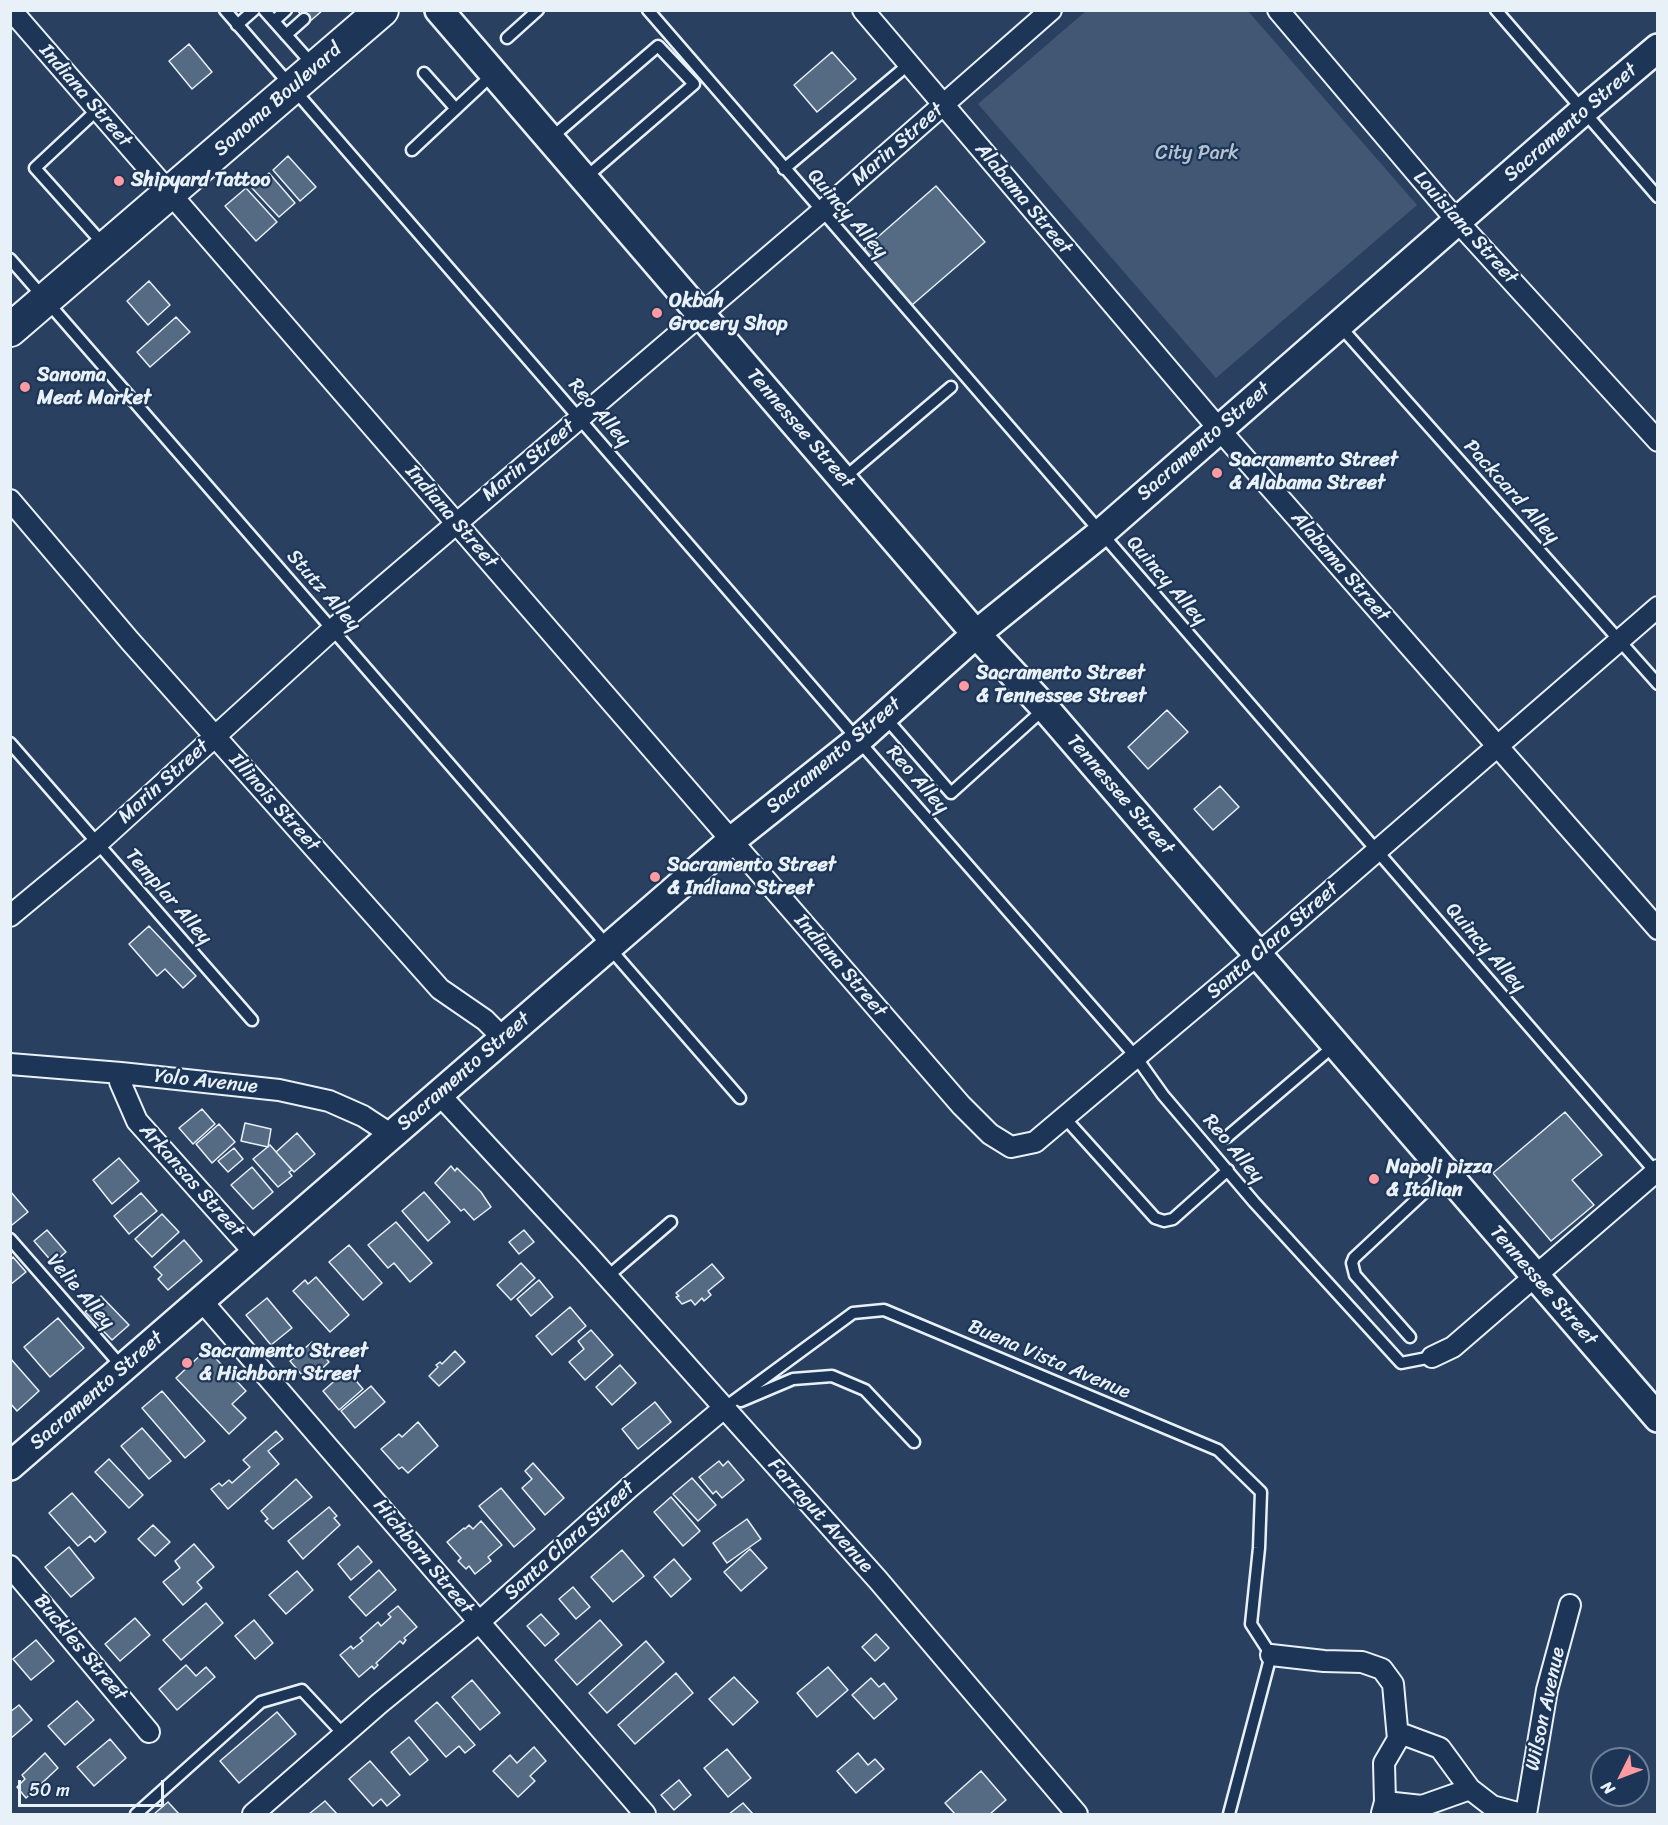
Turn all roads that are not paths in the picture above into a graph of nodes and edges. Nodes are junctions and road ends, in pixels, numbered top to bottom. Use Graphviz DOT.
graph roads {
  1 [pos="11,10"];
  2 [pos="225,10"];
  3 [pos="254,10"];
  4 [pos="264,10"];
  5 [pos="286,10"];
  6 [pos="439,10"];
  7 [pos="538,10"];
  8 [pos="648,10"];
  9 [pos="863,10"];
  10 [pos="1051,10"];
  11 [pos="1278,10"];
  12 [pos="1496,10"];
  13 [pos="371,14"];
  14 [pos="304,19"];
  15 [pos="274,21"];
  16 [pos="237,25"];
  17 [pos="668,34"];
  18 [pos="286,35"];
  19 [pos="507,38"];
  20 [pos="658,46"];
  21 [pos="1658,48"];
  22 [pos="909,64"];
  23 [pos="315,67"];
  24 [pos="424,73"];
  25 [pos="493,74"];
  26 [pos="703,75"];
  27 [pos="693,84"];
  28 [pos="291,87"];
  29 [pos="944,105"];
  30 [pos="456,109"];
  31 [pos="97,110"];
  32 [pos="1582,112"];
  33 [pos="550,139"];
  34 [pos="412,150"];
  35 [pos="784,169"];
  36 [pos="583,179"];
  37 [pos="169,193"];
  38 [pos="1658,197"];
  39 [pos="821,212"];
  40 [pos="1458,222"];
  41 [pos="106,248"];
  42 [pos="10,259"];
  43 [pos="46,300"];
  44 [pos="700,315"];
  45 [pos="1338,325"];
  46 [pos="10,330"];
  47 [pos="951,387"];
  48 [pos="580,418"];
  49 [pos="1219,429"];
  50 [pos="1658,441"];
  51 [pos="844,478"];
  52 [pos="10,500"];
  53 [pos="456,523"];
  54 [pos="1101,533"];
  55 [pos="1658,607"];
  56 [pos="333,629"];
  57 [pos="976,634"];
  58 [pos="1620,640"];
  59 [pos="1658,684"];
  60 [pos="1045,708"];
  61 [pos="884,716"];
  62 [pos="215,736"];
  63 [pos="858,740"];
  64 [pos="10,743"];
  65 [pos="1498,747"];
  66 [pos="731,841"];
  67 [pos="98,843"];
  68 [pos="1377,851"];
  69 [pos="10,916"];
  70 [pos="1658,930"];
  71 [pos="609,947"];
  72 [pos="1258,954"];
  73 [pos="252,1020"];
  74 [pos="890,1024"];
  75 [pos="495,1045"];
  76 [pos="1335,1045"];
  77 [pos="1136,1057"];
  78 [pos="10,1064"];
  79 [pos="121,1073"];
  80 [pos="439,1094"];
  81 [pos="740,1098"];
  82 [pos="1065,1117"];
  83 [pos="392,1135"];
  84 [pos="1227,1137"];
  85 [pos="1228,1170"];
  86 [pos="1657,1172"];
  87 [pos="1445,1173"];
  88 [pos="671,1222"];
  89 [pos="10,1239"];
  90 [pos="255,1253"];
  91 [pos="607,1277"];
  92 [pos="1534,1277"];
  93 [pos="201,1300"];
  94 [pos="1410,1337"];
  95 [pos="1432,1357"];
  96 [pos="123,1368"];
  97 [pos="724,1408"];
  98 [pos="1658,1418"];
  99 [pos="914,1443"];
  100 [pos="12,1462"];
  101 [pos="10,1566"];
  102 [pos="1570,1605"];
  103 [pos="478,1623"];
  104 [pos="1271,1655"];
  105 [pos="149,1732"];
  106 [pos="344,1735"];
  107 [pos="1398,1739"];
  108 [pos="1470,1789"];
  109 [pos="1383,1808"];
  110 [pos="136,1815"];
  111 [pos="253,1815"];
  112 [pos="645,1815"];
  113 [pos="1077,1815"];
  114 [pos="1229,1815"];
  115 [pos="1524,1815"];
  1 -- 31 [label="street, Indiana Street"];
  2 -- 16 [label="lane, Reo Alley"];
  3 -- 16 [label="lane"];
  4 -- 15 [label="lane"];
  5 -- 15 [label="lane"];
  6 -- 25 [label="main road, Tennessee Street"];
  7 -- 19 [label="lane"];
  8 -- 17 [label="lane, Quincy Alley"];
  9 -- 22 [label="street, Alabama Street"];
  10 -- 29 [label="street, Marin Street"];
  11 -- 40 [label="street, Louisiana Street"];
  12 -- 32 [label="lane"];
  13 -- 23 [label="main road, Sonoma Boulevard"];
  14 -- 18 [label="lane"];
  15 -- 18 [label="lane"];
  16 -- 28 [label="lane, Reo Alley"];
  17 -- 20 [label="lane"];
  17 -- 26 [label="lane, Quincy Alley"];
  18 -- 23 [label="lane"];
  20 -- 27 [label="lane"];
  20 -- 33 [label="lane"];
  21 -- 32 [label="main road, Sacramento Street"];
  22 -- 29 [label="street, Alabama Street"];
  22 -- 35 [label="lane"];
  23 -- 28 [label="main road, Sonoma Boulevard"];
  24 -- 30 [label="lane"];
  25 -- 30 [label="lane"];
  25 -- 33 [label="main road, Tennessee Street"];
  26 -- 27 [label="lane"];
  26 -- 35 [label="lane, Quincy Alley"];
  27 -- 36 [label="lane"];
  28 -- 37 [label="main road, Sonoma Boulevard"];
  28 -- 48 [label="lane, Reo Alley"];
  29 -- 39 [label="street, Marin Street"];
  29 -- 49 [label="street, Alabama Street"];
  30 -- 34 [label="lane"];
  31 -- 37 [label="street, Indiana Street"];
  31 -- 41 [label="lane"];
  32 -- 38 [label="lane"];
  32 -- 40 [label="main road, Sacramento Street"];
  33 -- 36 [label="main road, Tennessee Street"];
  35 -- 39 [label="lane, Quincy Alley"];
  36 -- 44 [label="main road, Tennessee Street"];
  37 -- 41 [label="main road, Sonoma Boulevard"];
  37 -- 53 [label="street, Indiana Street"];
  39 -- 44 [label="street, Marin Street"];
  39 -- 54 [label="lane, Quincy Alley"];
  40 -- 45 [label="main road, Sacramento Street"];
  40 -- 50 [label="street, Louisiana Street"];
  41 -- 43 [label="main road, Sonoma Boulevard"];
  42 -- 43 [label="lane, Stutz Alley"];
  43 -- 46 [label="main road, Sonoma Boulevard"];
  43 -- 56 [label="lane, Stutz Alley"];
  44 -- 48 [label="street, Marin Street"];
  44 -- 51 [label="main road, Tennessee Street"];
  45 -- 49 [label="main road, Sacramento Street"];
  45 -- 58 [label="lane, Packcard Alley"];
  47 -- 51 [label="lane"];
  48 -- 53 [label="street, Marin Street"];
  48 -- 63 [label="lane, Reo Alley"];
  49 -- 54 [label="main road, Sacramento Street"];
  49 -- 65 [label="street, Alabama Street"];
  51 -- 57 [label="main road, Tennessee Street"];
  52 -- 62 [label="street, Illinois Street"];
  53 -- 56 [label="street, Marin Street"];
  53 -- 66 [label="street, Indiana Street"];
  54 -- 57 [label="main road, Sacramento Street"];
  54 -- 68 [label="lane, Quincy Alley"];
  55 -- 58 [label="street, Santa Clara Street"];
  56 -- 62 [label="street, Marin Street"];
  56 -- 71 [label="lane, Stutz Alley"];
  57 -- 60 [label="main road, Tennessee Street"];
  57 -- 61 [label="main road, Sacramento Street"];
  58 -- 59 [label="lane, Packcard Alley"];
  58 -- 65 [label="street, Santa Clara Street"];
  60 -- 61 [label="lane"];
  60 -- 72 [label="main road, Tennessee Street"];
  61 -- 63 [label="main road, Sacramento Street"];
  62 -- 67 [label="street, Marin Street"];
  62 -- 75 [label="street, Illinois Street"];
  63 -- 66 [label="main road, Sacramento Street"];
  63 -- 77 [label="lane, Reo Alley"];
  64 -- 67 [label="lane, Templar Alley"];
  65 -- 68 [label="street, Santa Clara Street"];
  65 -- 70 [label="street, Alabama Street"];
  66 -- 71 [label="main road, Sacramento Street"];
  66 -- 74 [label="street, Indiana Street"];
  67 -- 69 [label="street, Marin Street"];
  67 -- 73 [label="lane, Templar Alley"];
  68 -- 72 [label="street, Santa Clara Street"];
  68 -- 86 [label="lane, Quincy Alley"];
  71 -- 75 [label="main road, Sacramento Street"];
  71 -- 81 [label="lane, Stutz Alley"];
  72 -- 76 [label="main road, Tennessee Street"];
  72 -- 77 [label="street, Santa Clara Street"];
  74 -- 82 [label="street, Santa Clara Street"];
  75 -- 80 [label="main road, Sacramento Street"];
  76 -- 84 [label="lane"];
  76 -- 87 [label="main road, Tennessee Street"];
  77 -- 82 [label="street, Santa Clara Street"];
  77 -- 85 [label="lane, Reo Alley"];
  78 -- 79 [label="street, Yolo Avenue"];
  79 -- 83 [label="street, Yolo Avenue"];
  79 -- 90 [label="street, Arkansas Street"];
  80 -- 83 [label="main road, Sacramento Street"];
  80 -- 91 [label="street, Farragut Avenue"];
  82 -- 85 [label="lane"];
  83 -- 90 [label="main road, Sacramento Street"];
  85 -- 95 [label="lane, Reo Alley"];
  86 -- 92 [label="street"];
  87 -- 92 [label="main road, Tennessee Street"];
  87 -- 94 [label="lane"];
  88 -- 91 [label="lane"];
  89 -- 96 [label="lane, Velie Alley"];
  90 -- 93 [label="main road, Sacramento Street"];
  91 -- 97 [label="street, Farragut Avenue"];
  92 -- 95 [label="street"];
  92 -- 98 [label="main road, Tennessee Street"];
  93 -- 96 [label="main road, Sacramento Street"];
  93 -- 103 [label="street, Hichborn Street"];
  96 -- 100 [label="main road, Sacramento Street"];
  97 -- 99 [label="lane"];
  97 -- 103 [label="street, Santa Clara Street"];
  97 -- 104 [label="lane, Buena Vista Avenue"];
  97 -- 113 [label="street, Farragut Avenue"];
  101 -- 105 [label="street, Buckles Street"];
  102 -- 115 [label="street, Wilson Avenue"];
  103 -- 106 [label="street, Santa Clara Street"];
  103 -- 112 [label="street, Hichborn Street"];
  104 -- 107 [label="street"];
  104 -- 114 [label="lane"];
  106 -- 110 [label="lane"];
  106 -- 111 [label="street, Santa Clara Street"];
  107 -- 108 [label="street"];
  107 -- 109 [label="street"];
  108 -- 109 [label="street"];
  108 -- 115 [label="street"];
}
